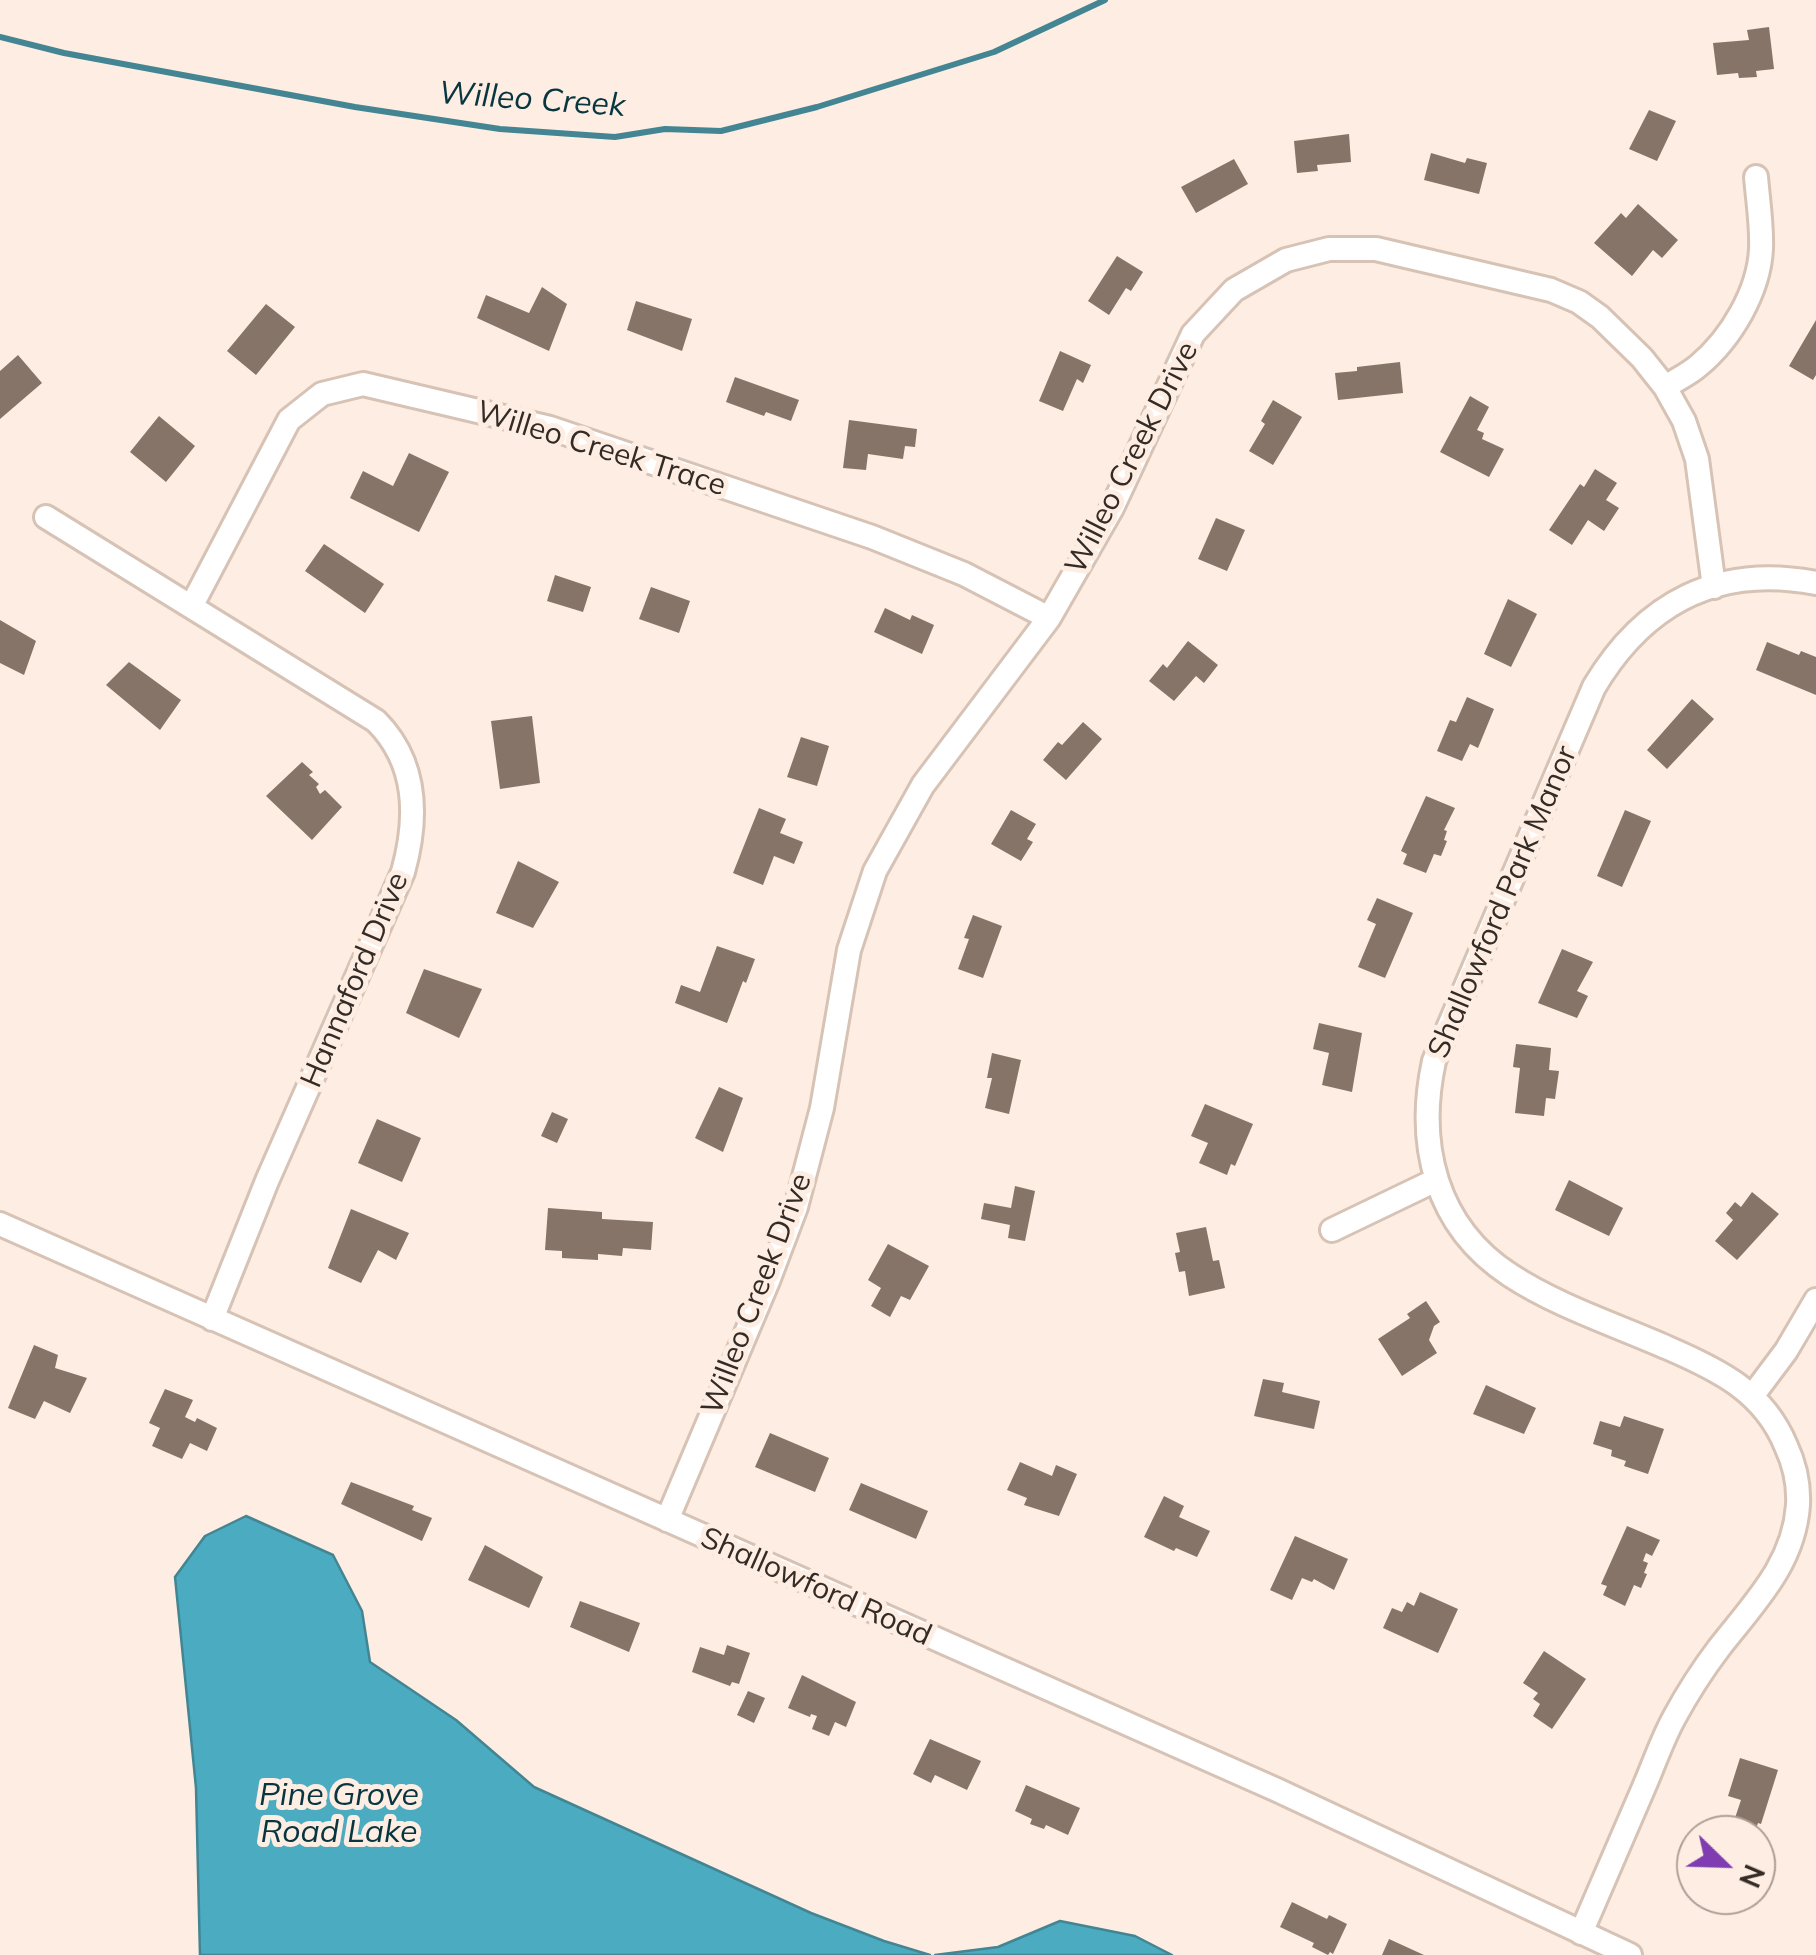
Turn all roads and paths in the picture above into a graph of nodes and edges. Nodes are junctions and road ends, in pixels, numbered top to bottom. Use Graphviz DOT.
graph roads {
  1 [pos="1756,177"];
  2 [pos="1664,386"];
  3 [pos="46,517"];
  4 [pos="1816,583"];
  5 [pos="1714,587"];
  6 [pos="192,605"];
  7 [pos="1049,618"];
  8 [pos="1436,1180"];
  9 [pos="0,1224"];
  10 [pos="1332,1230"];
  11 [pos="1816,1300"];
  12 [pos="212,1319"];
  13 [pos="1753,1394"];
  14 [pos="666,1520"];
  15 [pos="1581,1933"];
  16 [pos="1630,1955"];
  1 -- 2 [label="street"];
  2 -- 5 [label="street, Willeo Creek Drive"];
  2 -- 7 [label="street, Willeo Creek Drive"];
  3 -- 6 [label="street, Hannaford Drive"];
  4 -- 5 [label="street"];
  5 -- 8 [label="street, Shallowford Park Manor"];
  6 -- 7 [label="street, Willeo Creek Trace"];
  6 -- 12 [label="street, Hannaford Drive"];
  7 -- 14 [label="street, Willeo Creek Drive"];
  8 -- 10 [label="street"];
  8 -- 13 [label="street, Shallowford Park Manor"];
  9 -- 12 [label="street, Shallowford Road"];
  11 -- 13 [label="street"];
  12 -- 14 [label="street, Shallowford Road"];
  13 -- 15 [label="street, Shallowford Park Manor"];
  14 -- 15 [label="street, Shallowford Road"];
  15 -- 16 [label="street, Shallowford Road"];
}
